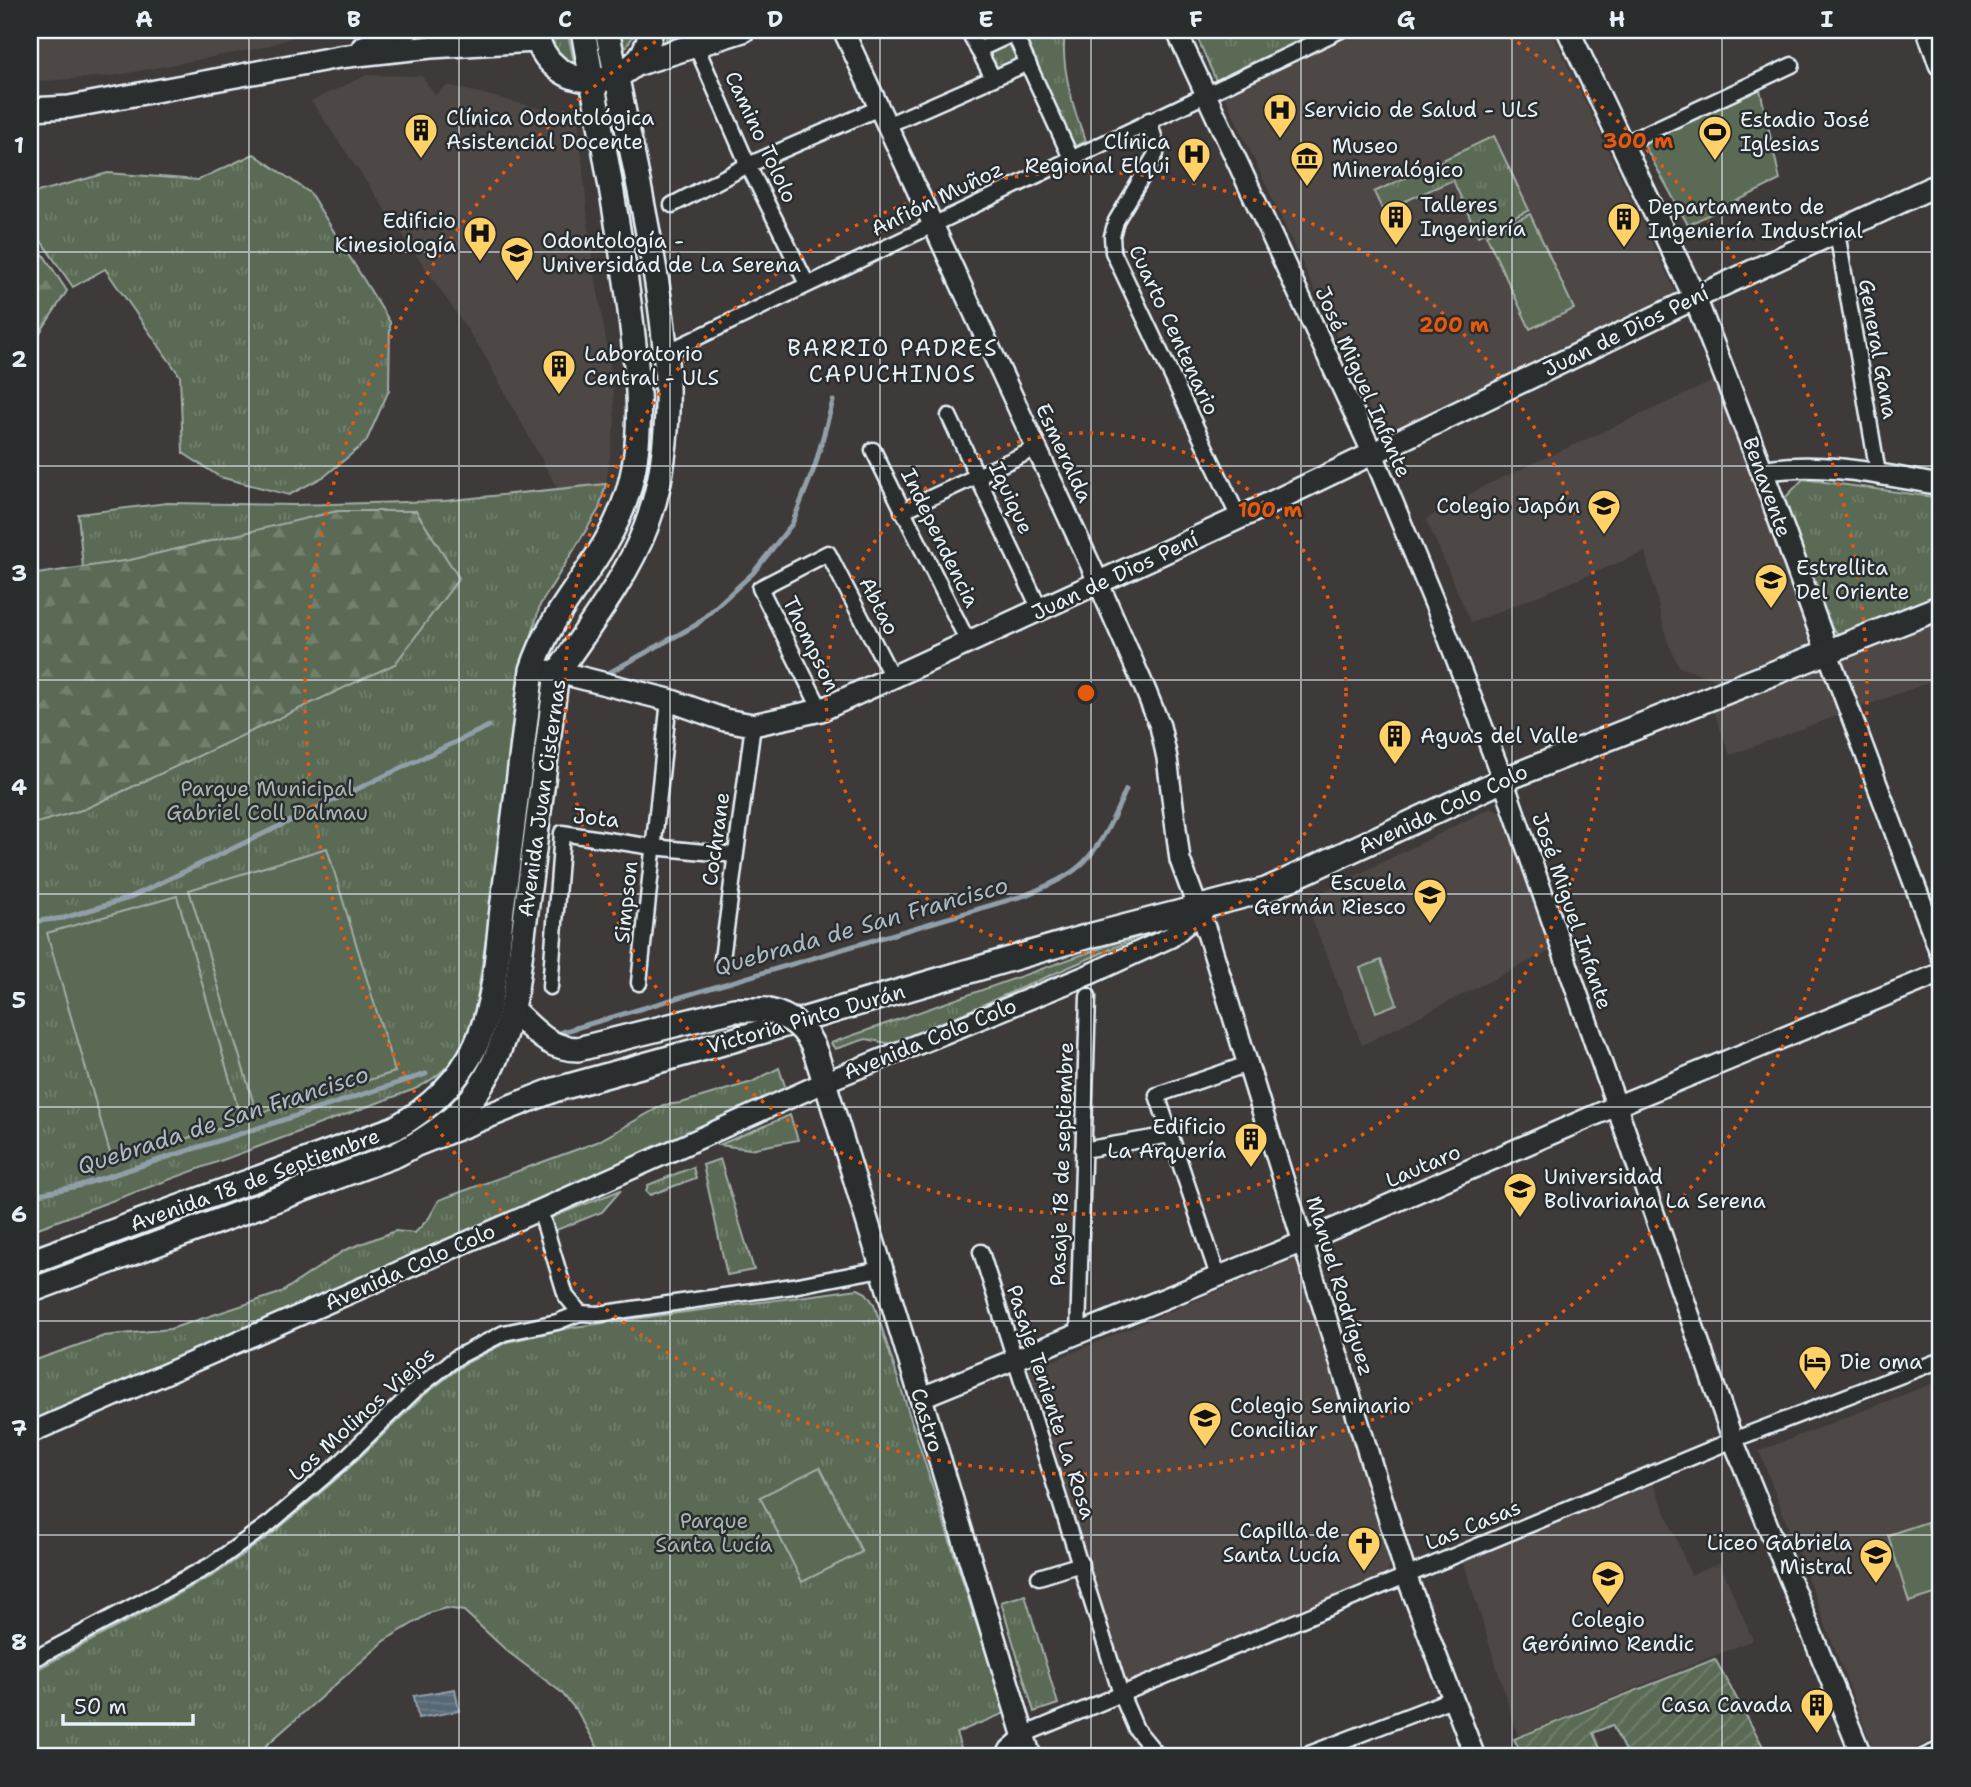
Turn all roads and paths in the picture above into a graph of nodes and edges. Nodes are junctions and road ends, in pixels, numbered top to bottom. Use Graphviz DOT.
graph roads {
  1 [pos="408,30"];
  2 [pos="583,30"];
  3 [pos="607,30"];
  4 [pos="651,30"];
  5 [pos="743,30"];
  6 [pos="843,30"];
  7 [pos="968,30"];
  8 [pos="1176,30"];
  9 [pos="1341,30"];
  10 [pos="1568,30"];
  11 [pos="1929,30"];
  12 [pos="1018,32"];
  13 [pos="536,35"];
  14 [pos="696,46"];
  15 [pos="978,50"];
  16 [pos="339,57"];
  17 [pos="1028,63"];
  18 [pos="1941,64"];
  19 [pos="1792,65"];
  20 [pos="625,71"];
  21 [pos="993,78"];
  22 [pos="592,81"];
  23 [pos="1206,93"];
  24 [pos="30,109"];
  25 [pos="883,116"];
  26 [pos="1149,120"];
  27 [pos="1621,145"];
  28 [pos="1071,158"];
  29 [pos="748,165"];
  30 [pos="1941,183"];
  31 [pos="673,205"];
  32 [pos="933,224"];
  33 [pos="1837,232"];
  34 [pos="807,284"];
  35 [pos="1695,298"];
  36 [pos="665,353"];
  37 [pos="949,416"];
  38 [pos="1037,449"];
  39 [pos="873,450"];
  40 [pos="1373,454"];
  41 [pos="1762,471"];
  42 [pos="1878,473"];
  43 [pos="978,476"];
  44 [pos="1941,485"];
  45 [pos="902,511"];
  46 [pos="1239,518"];
  47 [pos="828,553"];
  48 [pos="1099,583"];
  49 [pos="1035,599"];
  50 [pos="1941,607"];
  51 [pos="969,644"];
  52 [pos="1827,651"];
  53 [pos="532,670"];
  54 [pos="558,672"];
  55 [pos="893,679"];
  56 [pos="669,700"];
  57 [pos="821,710"];
  58 [pos="753,725"];
  59 [pos="1503,780"];
  60 [pos="653,847"];
  61 [pos="735,855"];
  62 [pos="1198,909"];
  63 [pos="1941,955"];
  64 [pos="722,959"];
  65 [pos="1941,973"];
  66 [pos="639,983"];
  67 [pos="550,987"];
  68 [pos="1088,996"];
  69 [pos="512,1010"];
  70 [pos="662,1030"];
  71 [pos="1248,1064"];
  72 [pos="462,1069"];
  73 [pos="825,1082"];
  74 [pos="554,1090"];
  75 [pos="1616,1106"];
  76 [pos="1170,1135"];
  77 [pos="419,1143"];
  78 [pos="1083,1150"];
  79 [pos="540,1210"];
  80 [pos="1303,1242"];
  81 [pos="981,1252"];
  82 [pos="30,1262"];
  83 [pos="881,1269"];
  84 [pos="1218,1276"];
  85 [pos="30,1291"];
  86 [pos="580,1312"];
  87 [pos="1078,1334"];
  88 [pos="1015,1359"];
  89 [pos="1941,1360"];
  90 [pos="920,1398"];
  91 [pos="30,1433"];
  92 [pos="1733,1440"];
  93 [pos="1081,1564"];
  94 [pos="1406,1575"];
  95 [pos="1039,1577"];
  96 [pos="30,1661"];
  97 [pos="1121,1694"];
  98 [pos="1452,1699"];
  99 [pos="1023,1735"];
  100 [pos="1941,1749"];
  101 [pos="1003,1757"];
  102 [pos="1030,1757"];
  103 [pos="1158,1757"];
  104 [pos="1301,1757"];
  105 [pos="1475,1757"];
  106 [pos="1863,1757"];
  107 [pos="1923,1757"];
  1 -- 16 [label="main road"];
  2 -- 22 [label="main road, Avenida Juan Cisternas"];
  3 -- 20 [label="main road, Avenida Juan Cisternas"];
  4 -- 20 [label="main road"];
  5 -- 14 [label="main road"];
  6 -- 25 [label="street, Esmeralda"];
  7 -- 15 [label="street"];
  8 -- 23 [label="street, José Miguel Infante"];
  9 -- 23 [label="street, Anfión Muñoz"];
  10 -- 27 [label="main road, Benavente"];
  11 -- 18 [label="main road"];
  12 -- 15 [label="street"];
  12 -- 17 [label="street"];
  13 -- 16 [label="main road"];
  13 -- 22 [label="main road"];
  14 -- 20 [label="main road"];
  14 -- 29 [label="street, Camino Tololo"];
  15 -- 21 [label="street"];
  16 -- 24 [label="main road"];
  17 -- 21 [label="street"];
  17 -- 28 [label="street"];
  19 -- 27 [label="street"];
  20 -- 22 [label="main road"];
  20 -- 36 [label="main road, Avenida Juan Cisternas"];
  21 -- 25 [label="street"];
  22 -- 53 [label="main road, Avenida Juan Cisternas"];
  23 -- 26 [label="street, Anfión Muñoz"];
  23 -- 40 [label="street, José Miguel Infante"];
  25 -- 29 [label="street"];
  25 -- 32 [label="street, Esmeralda"];
  26 -- 28 [label="street, Anfión Muñoz"];
  26 -- 46 [label="street, Cuarto Centenario"];
  27 -- 35 [label="main road, Benavente"];
  28 -- 32 [label="street, Anfión Muñoz"];
  29 -- 31 [label="street"];
  29 -- 34 [label="street, Camino Tololo"];
  30 -- 33 [label="main road, Juan de Dios Pení"];
  32 -- 34 [label="street, Anfión Muñoz"];
  32 -- 38 [label="street, Esmeralda"];
  33 -- 35 [label="main road, Juan de Dios Pení"];
  33 -- 42 [label="street, General Gana"];
  34 -- 36 [label="street, Anfión Muñoz"];
  35 -- 40 [label="main road, Juan de Dios Pení"];
  35 -- 41 [label="main road, Benavente"];
  36 -- 54 [label="main road, Avenida Juan Cisternas"];
  37 -- 43 [label="street, Iquique"];
  38 -- 43 [label="street"];
  38 -- 48 [label="street, Esmeralda"];
  39 -- 45 [label="street, Independencia"];
  40 -- 46 [label="main road, Juan de Dios Pení"];
  40 -- 59 [label="street, José Miguel Infante"];
  41 -- 42 [label="street"];
  41 -- 52 [label="main road, Benavente"];
  42 -- 44 [label="street"];
  43 -- 45 [label="street"];
  43 -- 49 [label="street, Iquique"];
  45 -- 51 [label="street, Independencia"];
  46 -- 48 [label="main road, Juan de Dios Pení"];
  47 -- 55 [label="street, Abtao"];
  47 -- 57 [label="street, Thompson"];
  48 -- 51 [label="main road, Juan de Dios Pení"];
  48 -- 62 [label="street, Esmeralda"];
  50 -- 52 [label="main road, Avenida Colo Colo"];
  51 -- 55 [label="main road, Juan de Dios Pení"];
  52 -- 59 [label="main road, Avenida Colo Colo"];
  52 -- 63 [label="street, Benavente"];
  53 -- 54 [label="main road, Juan de Dios Pení"];
  53 -- 72 [label="main road, Avenida Juan Cisternas"];
  54 -- 56 [label="main road, Juan de Dios Pení"];
  54 -- 69 [label="main road, Avenida Juan Cisternas"];
  55 -- 57 [label="main road, Juan de Dios Pení"];
  56 -- 58 [label="main road, Juan de Dios Pení"];
  56 -- 60 [label="street, Simpson"];
  57 -- 58 [label="main road, Juan de Dios Pení"];
  58 -- 61 [label="street, Cochrane"];
  59 -- 62 [label="main road, Avenida Colo Colo"];
  59 -- 75 [label="street, José Miguel Infante"];
  60 -- 61 [label="street, Jota"];
  60 -- 66 [label="street, Simpson"];
  60 -- 67 [label="street, Jota"];
  61 -- 64 [label="street, Cochrane"];
  62 -- 71 [label="street, Manuel Rodríguez"];
  62 -- 73 [label="street, Avenida Colo Colo"];
  62 -- 74 [label="main road, Victoria Pinto Durán"];
  65 -- 75 [label="street, Lautaro"];
  68 -- 78 [label="street, Pasaje 18 de septiembre"];
  69 -- 70 [label="main road"];
  69 -- 77 [label="main road, Avenida Juan Cisternas"];
  70 -- 73 [label="main road, bridge"];
  70 -- 74 [label="main road"];
  71 -- 76 [label="street"];
  71 -- 80 [label="street, Manuel Rodríguez"];
  72 -- 82 [label="main road, Avenida 18 de Septiembre"];
  73 -- 79 [label="street, Avenida Colo Colo"];
  73 -- 83 [label="main road, Castro"];
  74 -- 77 [label="main road, Victoria Pinto Durán"];
  75 -- 80 [label="street, Lautaro"];
  75 -- 92 [label="street, José Miguel Infante"];
  76 -- 78 [label="street"];
  76 -- 84 [label="street"];
  77 -- 85 [label="main road, Avenida 18 de Septiembre"];
  78 -- 87 [label="street, Pasaje 18 de septiembre"];
  79 -- 86 [label="street"];
  79 -- 91 [label="street, Avenida Colo Colo"];
  80 -- 84 [label="street, Lautaro"];
  80 -- 94 [label="street, Manuel Rodríguez"];
  81 -- 88 [label="street, Pasaje Teniente La Rosa"];
  83 -- 86 [label="street, Los Molinos Viejos"];
  83 -- 90 [label="main road, Castro"];
  84 -- 87 [label="street, Lautaro"];
  86 -- 96 [label="street, Los Molinos Viejos"];
  87 -- 88 [label="street, Lautaro"];
  88 -- 90 [label="street, Lautaro"];
  88 -- 93 [label="street, Pasaje Teniente La Rosa"];
  89 -- 92 [label="street, Las Casas"];
  90 -- 99 [label="main road, Castro"];
  92 -- 94 [label="street, Las Casas"];
  92 -- 106 [label="street, José Miguel Infante"];
  93 -- 95 [label="street"];
  93 -- 97 [label="street, Pasaje Teniente La Rosa"];
  94 -- 97 [label="street, Las Casas"];
  94 -- 98 [label="street, Manuel Rodríguez"];
  97 -- 99 [label="street, Las Casas"];
  97 -- 103 [label="street, Pasaje Teniente La Rosa"];
  98 -- 104 [label="street"];
  98 -- 105 [label="street, Manuel Rodríguez"];
  99 -- 101 [label="street"];
  99 -- 102 [label="main road, Castro"];
  100 -- 107 [label="street"];
}
